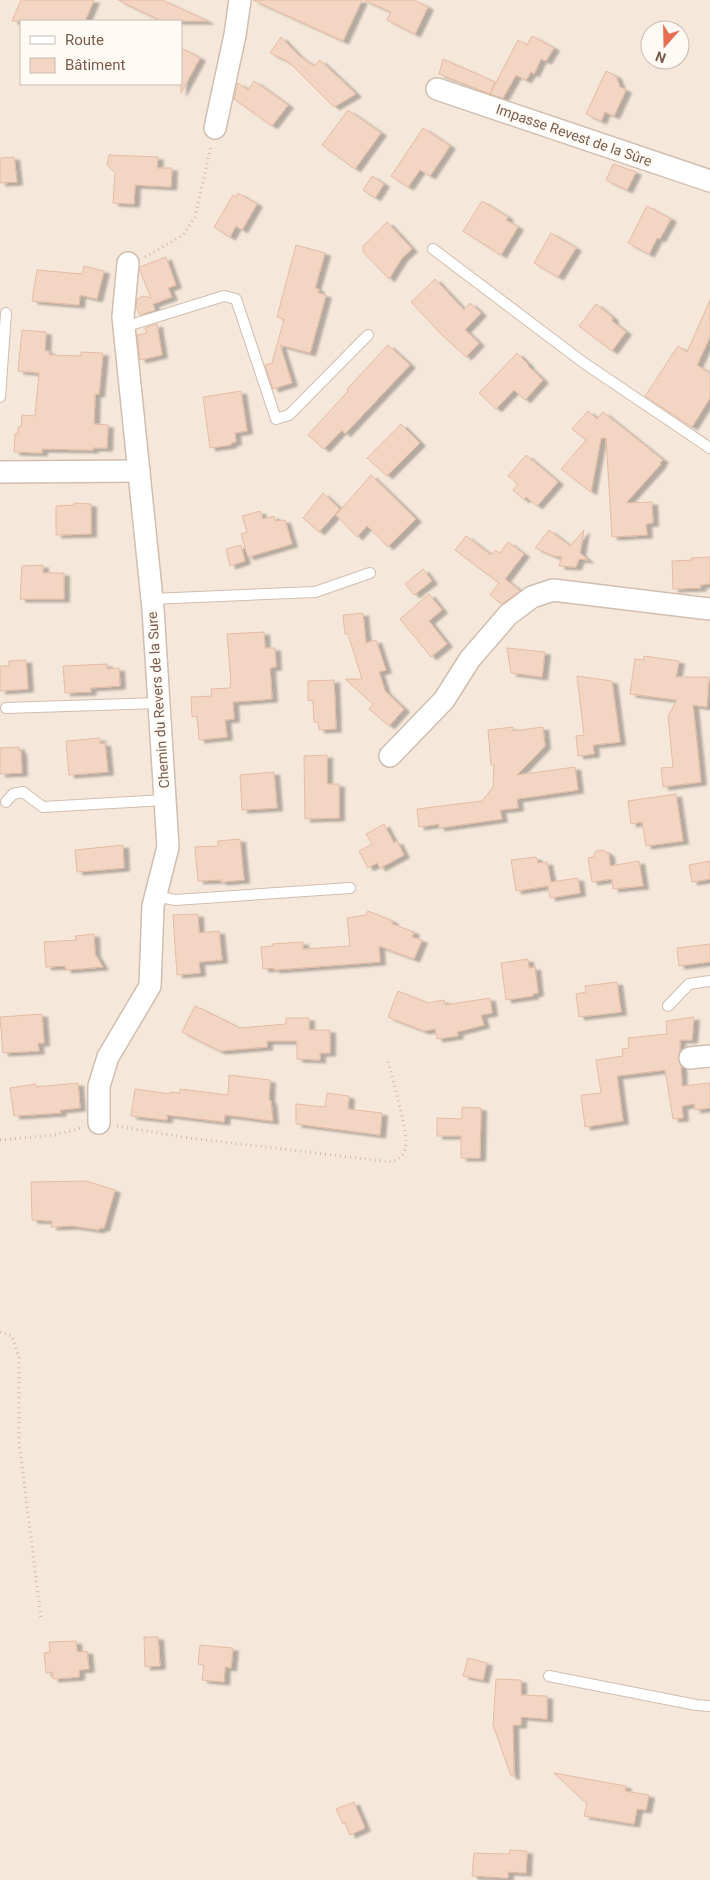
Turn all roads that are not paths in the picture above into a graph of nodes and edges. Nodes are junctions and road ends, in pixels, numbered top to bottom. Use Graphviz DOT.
graph roads {
  1 [pos="240,0"];
  2 [pos="437,89"];
  3 [pos="215,128"];
  4 [pos="710,181"];
  5 [pos="433,250"];
  6 [pos="128,264"];
  7 [pos="6,313"];
  8 [pos="124,327"];
  9 [pos="368,335"];
  10 [pos="0,397"];
  11 [pos="710,448"];
  12 [pos="139,471"];
  13 [pos="0,472"];
  14 [pos="370,573"];
  15 [pos="152,599"];
  16 [pos="710,609"];
  17 [pos="159,703"];
  18 [pos="6,708"];
  19 [pos="390,756"];
  20 [pos="165,800"];
  21 [pos="6,802"];
  22 [pos="350,888"];
  23 [pos="155,896"];
  24 [pos="710,981"];
  25 [pos="668,1006"];
  26 [pos="99,1123"];
  27 [pos="549,1676"];
  28 [pos="710,1706"];
  1 -- 3 [label="street"];
  2 -- 4 [label="street, Impasse Revest de la Sûre"];
  5 -- 11 [label="lane"];
  6 -- 8 [label="street, Chemin du Revers de la Sure"];
  7 -- 10 [label="lane"];
  8 -- 9 [label="lane"];
  8 -- 12 [label="street, Chemin du Revers de la Sure"];
  12 -- 13 [label="street"];
  12 -- 15 [label="street, Chemin du Revers de la Sure"];
  14 -- 15 [label="lane"];
  15 -- 17 [label="street, Chemin du Revers de la Sure"];
  16 -- 19 [label="street"];
  17 -- 18 [label="lane"];
  17 -- 20 [label="street, Chemin du Revers de la Sure"];
  20 -- 21 [label="lane"];
  20 -- 23 [label="street, Chemin du Revers de la Sure"];
  22 -- 23 [label="lane"];
  23 -- 26 [label="street, Chemin du Revers de la Sure"];
  24 -- 25 [label="lane"];
  27 -- 28 [label="lane"];
}
